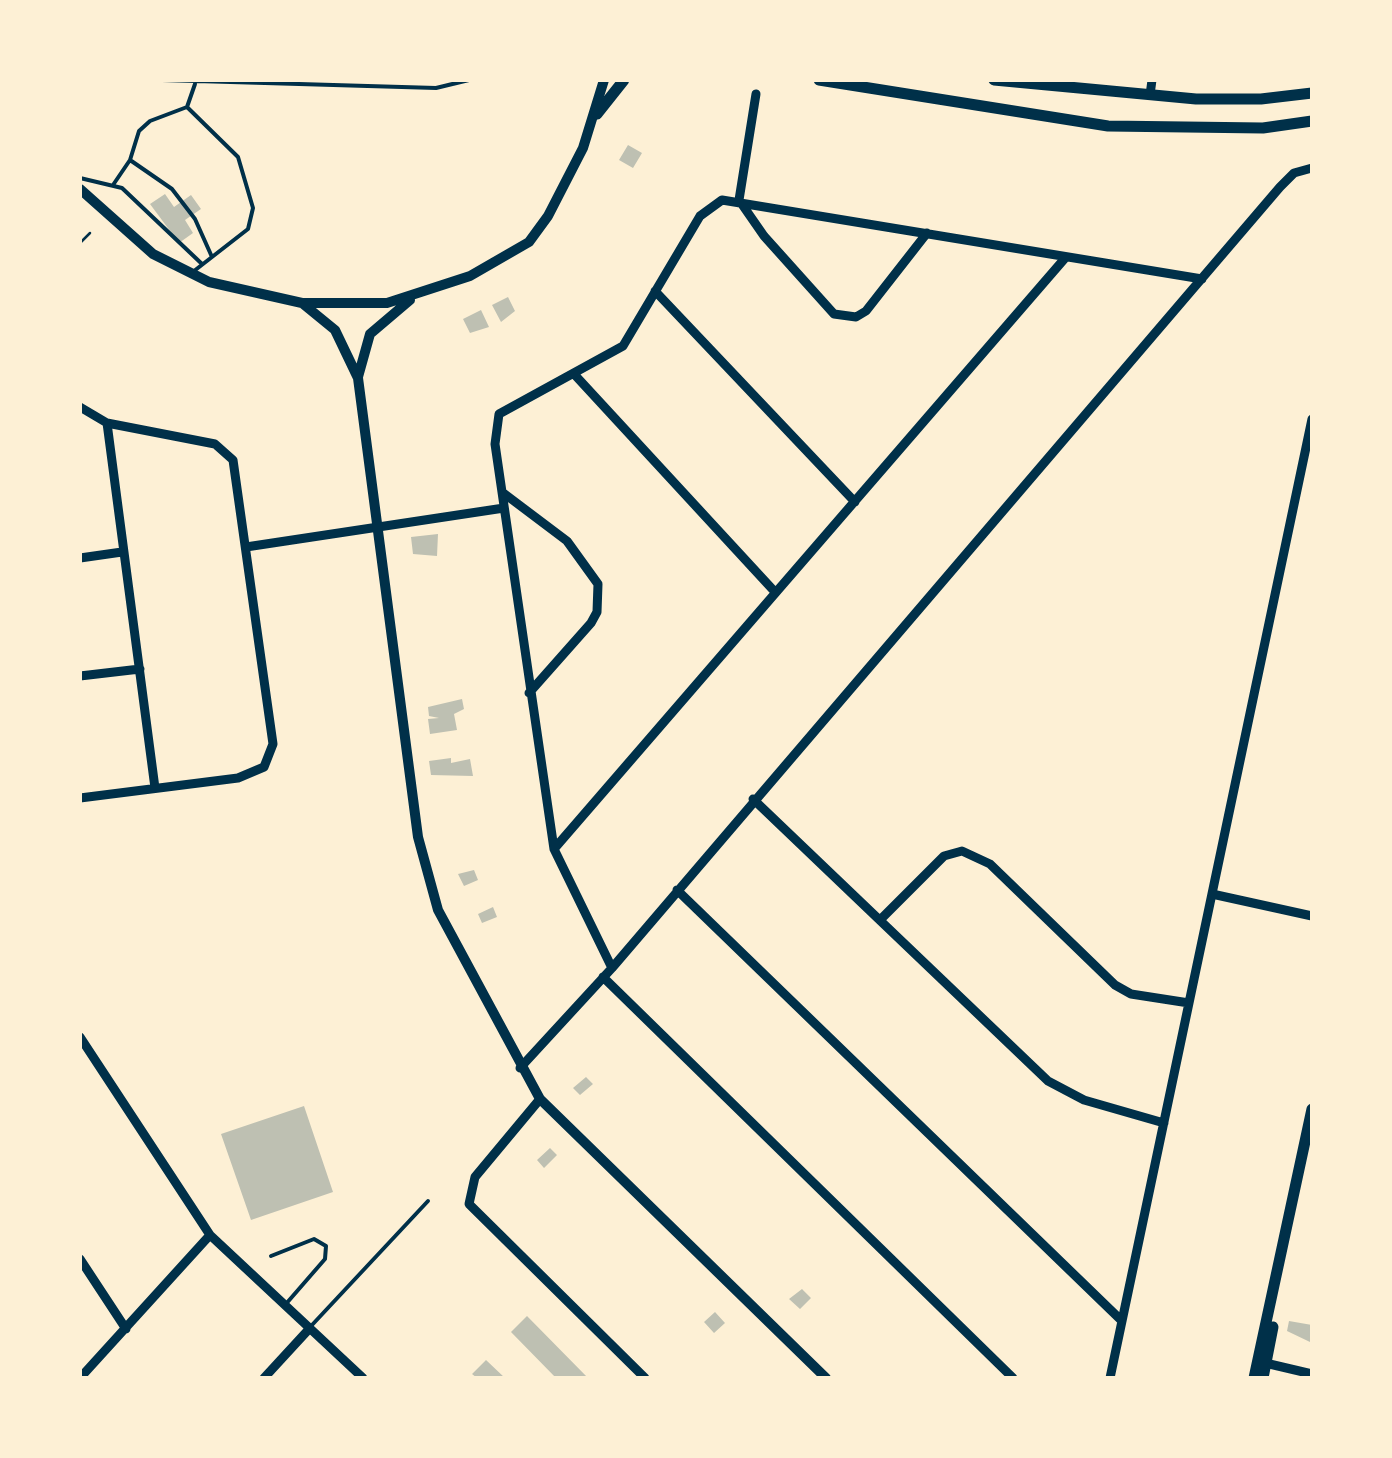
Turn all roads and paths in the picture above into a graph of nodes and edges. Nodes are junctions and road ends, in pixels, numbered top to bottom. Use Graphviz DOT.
graph roads {
  1 [pos="162,80"];
  2 [pos="469,80"];
  3 [pos="604,80"];
  4 [pos="624,80"];
  5 [pos="818,80"];
  6 [pos="994,80"];
  7 [pos="1152,80"];
  8 [pos="195,84"];
  9 [pos="1312,92"];
  10 [pos="756,94"];
  11 [pos="1150,95"];
  12 [pos="187,107"];
  13 [pos="597,114"];
  14 [pos="1312,120"];
  15 [pos="130,160"];
  16 [pos="1312,168"];
  17 [pos="80,178"];
  18 [pos="113,185"];
  19 [pos="80,189"];
  20 [pos="739,200"];
  21 [pos="90,233"];
  22 [pos="927,233"];
  23 [pos="80,243"];
  24 [pos="212,256"];
  25 [pos="1066,257"];
  26 [pos="202,264"];
  27 [pos="191,274"];
  28 [pos="1202,279"];
  29 [pos="655,291"];
  30 [pos="413,298"];
  31 [pos="302,304"];
  32 [pos="574,374"];
  33 [pos="358,378"];
  34 [pos="80,407"];
  35 [pos="1312,420"];
  36 [pos="107,423"];
  37 [pos="502,492"];
  38 [pos="855,502"];
  39 [pos="504,508"];
  40 [pos="378,526"];
  41 [pos="246,546"];
  42 [pos="122,552"];
  43 [pos="80,558"];
  44 [pos="774,592"];
  45 [pos="140,669"];
  46 [pos="80,676"];
  47 [pos="529,693"];
  48 [pos="155,788"];
  49 [pos="80,798"];
  50 [pos="753,799"];
  51 [pos="554,849"];
  52 [pos="677,890"];
  53 [pos="1212,894"];
  54 [pos="1312,916"];
  55 [pos="880,920"];
  56 [pos="612,968"];
  57 [pos="603,978"];
  58 [pos="1190,1004"];
  59 [pos="80,1037"];
  60 [pos="520,1068"];
  61 [pos="540,1099"];
  62 [pos="1312,1109"];
  63 [pos="1164,1123"];
  64 [pos="1312,1142"];
  65 [pos="428,1201"];
  66 [pos="210,1236"];
  67 [pos="270,1256"];
  68 [pos="80,1259"];
  69 [pos="285,1305"];
  70 [pos="1122,1321"];
  71 [pos="310,1328"];
  72 [pos="126,1329"];
  73 [pos="1262,1362"];
  74 [pos="1312,1374"];
  75 [pos="80,1378"];
  76 [pos="264,1378"];
  77 [pos="363,1378"];
  78 [pos="644,1378"];
  79 [pos="826,1378"];
  80 [pos="1013,1378"];
  81 [pos="1110,1378"];
  82 [pos="1254,1378"];
  83 [pos="1263,1378"];
  1 -- 8 [label="lane"];
  2 -- 8 [label="lane"];
  3 -- 13 [label="street"];
  4 -- 13 [label="main road"];
  5 -- 14 [label="main road"];
  6 -- 11 [label="main road"];
  7 -- 11 [label="street"];
  8 -- 12 [label="lane"];
  9 -- 11 [label="main road"];
  10 -- 20 [label="street"];
  12 -- 15 [label="lane"];
  12 -- 24 [label="lane"];
  13 -- 30 [label="street"];
  15 -- 18 [label="lane"];
  15 -- 24 [label="lane"];
  16 -- 28 [label="street"];
  17 -- 18 [label="lane"];
  18 -- 26 [label="lane"];
  19 -- 27 [label="street"];
  20 -- 22 [label="street"];
  20 -- 22 [label="street"];
  20 -- 29 [label="street"];
  21 -- 23 [label="path"];
  22 -- 25 [label="street"];
  24 -- 26 [label="lane"];
  25 -- 28 [label="street"];
  25 -- 38 [label="street"];
  26 -- 27 [label="lane"];
  27 -- 31 [label="street"];
  28 -- 50 [label="street"];
  29 -- 32 [label="street"];
  29 -- 38 [label="street"];
  30 -- 31 [label="street"];
  30 -- 33 [label="street"];
  31 -- 33 [label="street"];
  32 -- 37 [label="street"];
  32 -- 44 [label="street"];
  33 -- 40 [label="street"];
  34 -- 36 [label="street"];
  35 -- 53 [label="street"];
  36 -- 41 [label="street"];
  36 -- 42 [label="street"];
  37 -- 39 [label="street"];
  37 -- 47 [label="street"];
  38 -- 44 [label="street"];
  39 -- 40 [label="street"];
  39 -- 47 [label="street"];
  40 -- 41 [label="street"];
  40 -- 60 [label="street"];
  41 -- 48 [label="street"];
  42 -- 43 [label="street"];
  42 -- 45 [label="street"];
  44 -- 51 [label="street"];
  45 -- 46 [label="street"];
  45 -- 48 [label="street"];
  47 -- 51 [label="street"];
  48 -- 49 [label="street"];
  50 -- 52 [label="street"];
  50 -- 55 [label="street"];
  51 -- 56 [label="street"];
  52 -- 56 [label="street"];
  52 -- 70 [label="street"];
  53 -- 54 [label="street"];
  53 -- 58 [label="street"];
  55 -- 58 [label="street"];
  55 -- 63 [label="street"];
  56 -- 57 [label="street"];
  57 -- 60 [label="street"];
  57 -- 80 [label="street"];
  58 -- 63 [label="street"];
  59 -- 66 [label="street"];
  60 -- 61 [label="street"];
  61 -- 78 [label="street"];
  61 -- 79 [label="street"];
  62 -- 73 [label="main road"];
  63 -- 70 [label="street"];
  64 -- 73 [label="main road"];
  65 -- 71 [label="lane"];
  66 -- 69 [label="street"];
  66 -- 72 [label="street"];
  67 -- 69 [label="lane"];
  68 -- 72 [label="street"];
  69 -- 71 [label="street"];
  70 -- 81 [label="street"];
  71 -- 76 [label="street"];
  71 -- 77 [label="street"];
  72 -- 75 [label="street"];
  73 -- 74 [label="street"];
  73 -- 82 [label="main road"];
  73 -- 83 [label="main road"];
}
